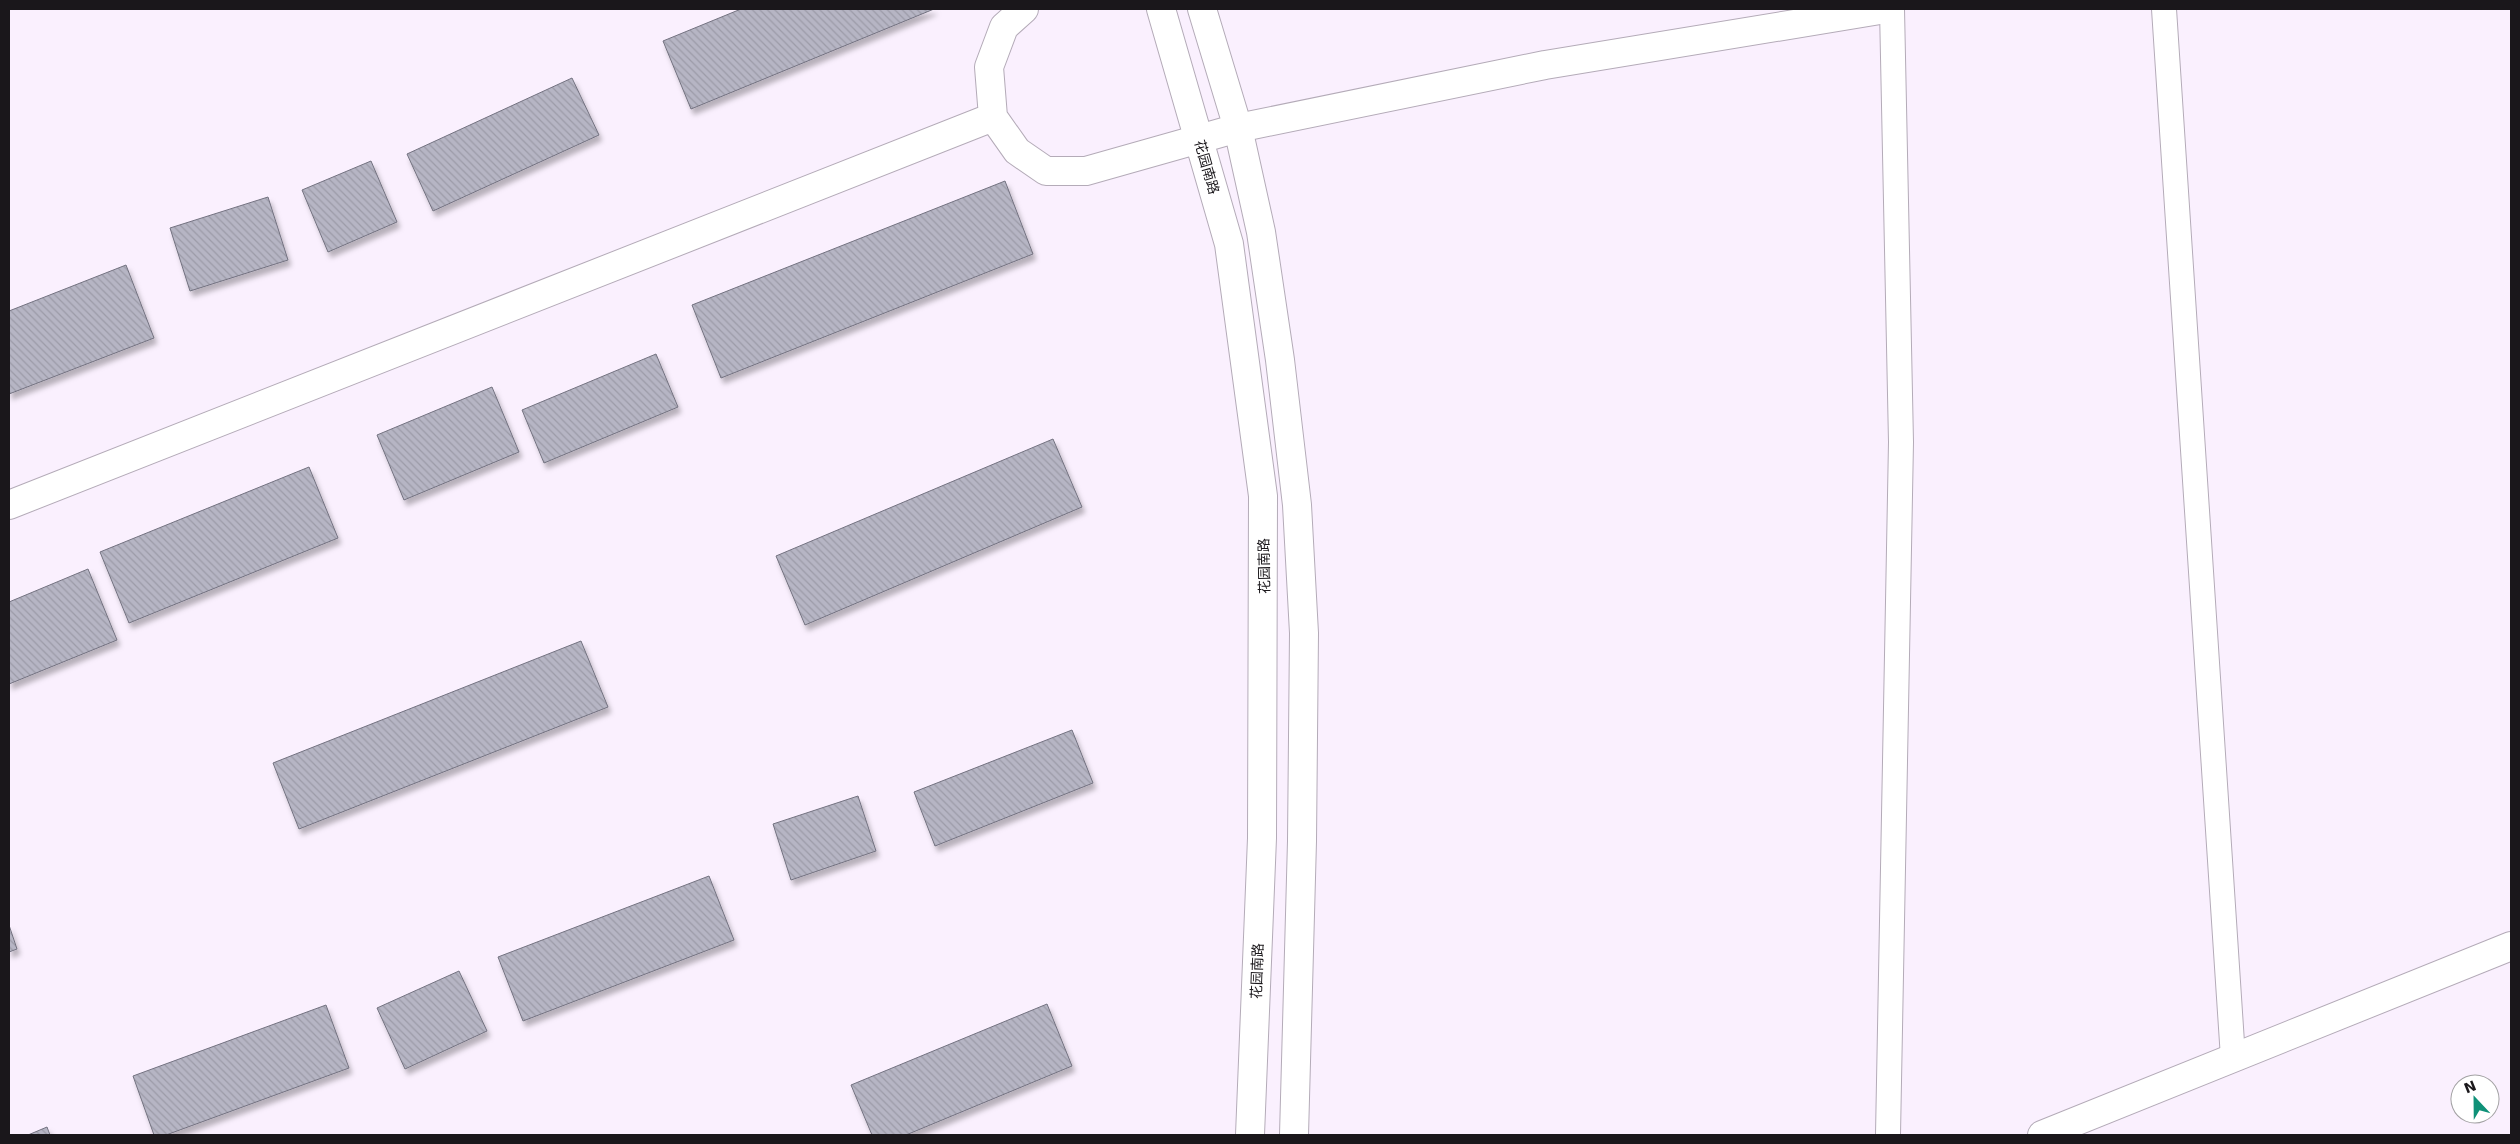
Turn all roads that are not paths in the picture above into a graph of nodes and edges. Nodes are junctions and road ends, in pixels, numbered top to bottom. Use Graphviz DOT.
graph roads {
  1 [pos="1024,9"];
  2 [pos="1161,9"];
  3 [pos="1202,9"];
  4 [pos="1886,9"];
  5 [pos="1892,9"];
  6 [pos="2164,9"];
  7 [pos="993,117"];
  8 [pos="1238,128"];
  9 [pos="1199,138"];
  10 [pos="9,505"];
  11 [pos="2511,946"];
  12 [pos="2233,1058"];
  13 [pos="1250,1135"];
  14 [pos="1294,1135"];
  15 [pos="1888,1135"];
  16 [pos="2042,1135"];
  1 -- 7 [label="street"];
  2 -- 9 [label="street, 花园南路"];
  3 -- 8 [label="street"];
  4 -- 8 [label="street"];
  5 -- 15 [label="lane"];
  6 -- 12 [label="lane"];
  7 -- 9 [label="street"];
  7 -- 10 [label="street"];
  8 -- 9 [label="street"];
  8 -- 14 [label="street"];
  9 -- 13 [label="street, 花园南路"];
  11 -- 12 [label="street"];
  12 -- 16 [label="street"];
}
